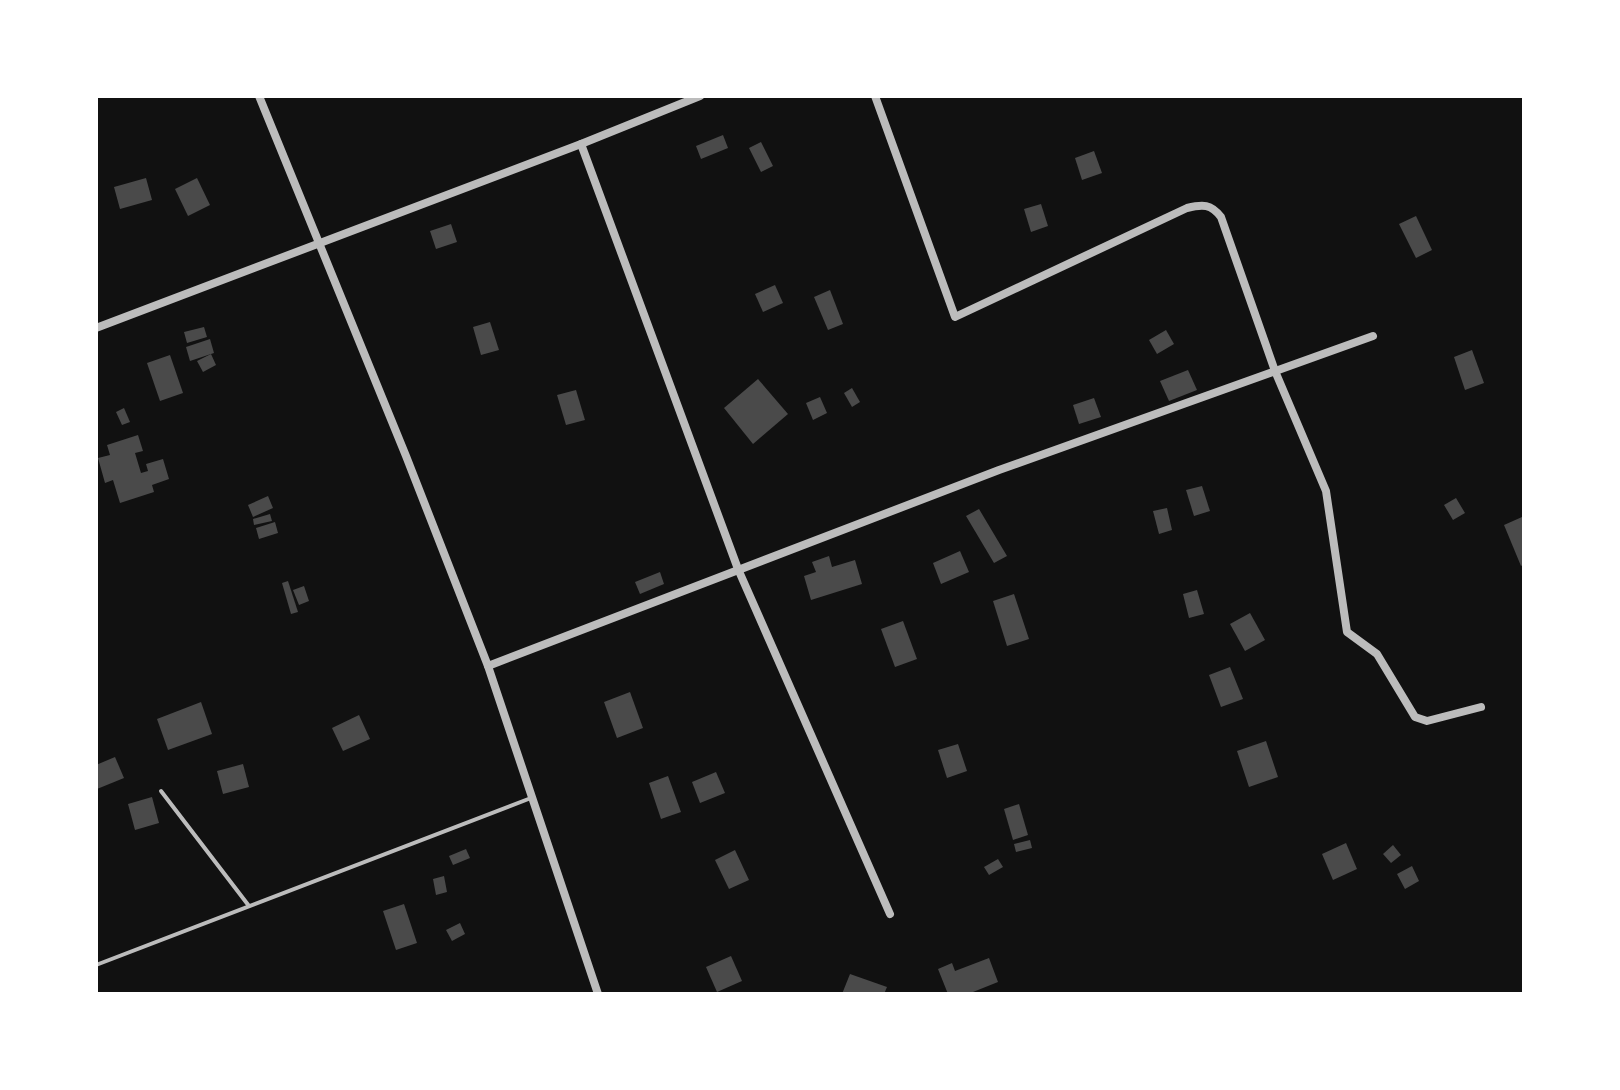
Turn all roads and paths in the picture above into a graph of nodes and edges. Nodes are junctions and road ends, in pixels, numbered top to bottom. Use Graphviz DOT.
graph roads {
  1 [pos="259,96"];
  2 [pos="700,96"];
  3 [pos="875,96"];
  4 [pos="581,144"];
  5 [pos="318,243"];
  6 [pos="96,328"];
  7 [pos="1373,336"];
  8 [pos="1275,371"];
  9 [pos="738,569"];
  10 [pos="488,666"];
  11 [pos="1481,707"];
  12 [pos="161,791"];
  13 [pos="532,798"];
  14 [pos="249,906"];
  15 [pos="890,914"];
  16 [pos="96,965"];
  17 [pos="598,994"];
  1 -- 5 [label="street"];
  2 -- 4 [label="street"];
  3 -- 8 [label="street"];
  4 -- 5 [label="street"];
  4 -- 9 [label="street"];
  5 -- 6 [label="street"];
  5 -- 10 [label="street"];
  7 -- 8 [label="street"];
  8 -- 9 [label="street"];
  8 -- 11 [label="street"];
  9 -- 10 [label="street"];
  9 -- 15 [label="street"];
  10 -- 13 [label="street"];
  12 -- 14 [label="lane"];
  13 -- 14 [label="lane"];
  13 -- 17 [label="street"];
  14 -- 16 [label="lane"];
}
